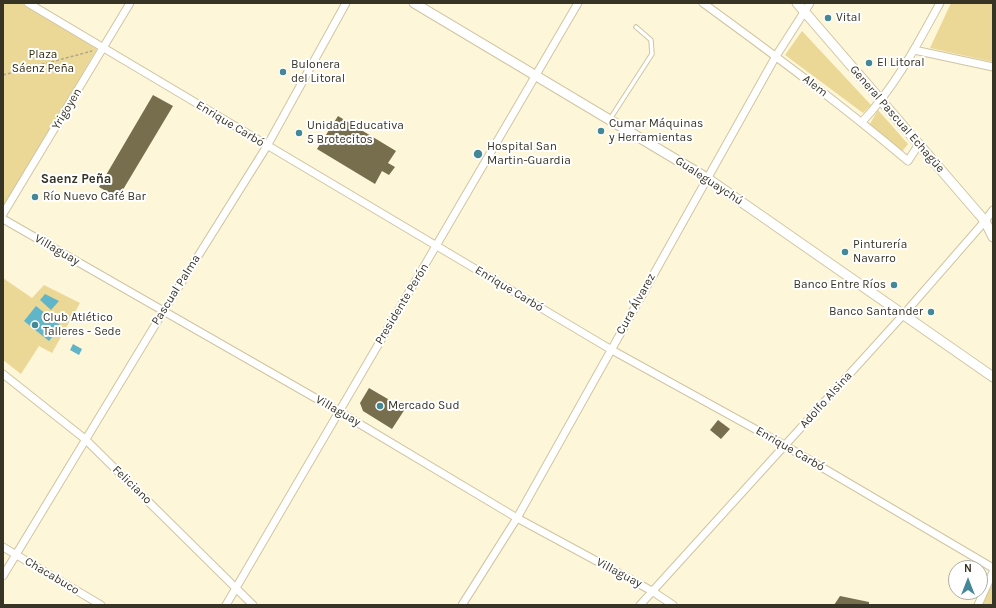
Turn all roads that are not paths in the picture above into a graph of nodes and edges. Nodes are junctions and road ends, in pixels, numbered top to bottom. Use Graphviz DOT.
graph roads {
  1 [pos="28,3"];
  2 [pos="130,3"];
  3 [pos="346,3"];
  4 [pos="414,3"];
  5 [pos="578,3"];
  6 [pos="703,3"];
  7 [pos="797,3"];
  8 [pos="810,3"];
  9 [pos="940,3"];
  10 [pos="805,11"];
  11 [pos="636,27"];
  12 [pos="104,48"];
  13 [pos="914,50"];
  14 [pos="776,56"];
  15 [pos="993,67"];
  16 [pos="535,76"];
  17 [pos="882,101"];
  18 [pos="609,120"];
  19 [pos="862,122"];
  20 [pos="920,144"];
  21 [pos="267,146"];
  22 [pos="707,178"];
  23 [pos="993,210"];
  24 [pos="3,214"];
  25 [pos="3,219"];
  26 [pos="989,222"];
  27 [pos="993,237"];
  28 [pos="436,246"];
  29 [pos="163,312"];
  30 [pos="904,314"];
  31 [pos="610,350"];
  32 [pos="3,374"];
  33 [pos="993,377"];
  34 [pos="338,411"];
  35 [pos="85,439"];
  36 [pos="784,445"];
  37 [pos="517,518"];
  38 [pos="3,547"];
  39 [pos="16,554"];
  40 [pos="993,568"];
  41 [pos="993,572"];
  42 [pos="3,576"];
  43 [pos="236,588"];
  44 [pos="652,591"];
  45 [pos="101,605"];
  46 [pos="226,605"];
  47 [pos="252,605"];
  48 [pos="462,605"];
  49 [pos="640,605"];
  50 [pos="673,605"];
  51 [pos="978,605"];
  1 -- 12 [label="street, Enrique Carbó"];
  2 -- 12 [label="street, Yrigoyen"];
  3 -- 21 [label="street, Pascual Palma"];
  4 -- 16 [label="street, Gualeguaychú"];
  5 -- 16 [label="street, Presidente Perón"];
  6 -- 14 [label="street, Alem"];
  7 -- 10 [label="street, General Pascual Echagüe"];
  8 -- 10 [label="street, Cura Álvarez"];
  9 -- 13 [label="street"];
  10 -- 14 [label="street, Cura Álvarez"];
  10 -- 17 [label="street, General Pascual Echagüe"];
  11 -- 18 [label="lane"];
  12 -- 21 [label="street, Enrique Carbó"];
  12 -- 24 [label="street, Yrigoyen"];
  13 -- 15 [label="street"];
  13 -- 17 [label="street"];
  14 -- 19 [label="street, Alem"];
  14 -- 22 [label="street, Cura Álvarez"];
  16 -- 18 [label="street, Gualeguaychú"];
  16 -- 28 [label="street, Presidente Perón"];
  17 -- 19 [label="street"];
  17 -- 20 [label="street, General Pascual Echagüe"];
  18 -- 22 [label="street, Gualeguaychú"];
  19 -- 20 [label="street, Alem"];
  20 -- 26 [label="street, General Pascual Echagüe"];
  21 -- 28 [label="street, Enrique Carbó"];
  21 -- 29 [label="street, Pascual Palma"];
  22 -- 30 [label="street, Gualeguaychú"];
  22 -- 31 [label="street, Cura Álvarez"];
  23 -- 26 [label="street, Adolfo Alsina"];
  25 -- 29 [label="street, Villaguay"];
  26 -- 27 [label="street, General Pascual Echagüe"];
  26 -- 30 [label="street, Adolfo Alsina"];
  28 -- 31 [label="street, Enrique Carbó"];
  28 -- 34 [label="street, Presidente Perón"];
  29 -- 34 [label="street, Villaguay"];
  29 -- 35 [label="street, Pascual Palma"];
  30 -- 33 [label="street, Gualeguaychú"];
  30 -- 36 [label="street, Adolfo Alsina"];
  31 -- 36 [label="street, Enrique Carbó"];
  31 -- 37 [label="street, Cura Álvarez"];
  32 -- 35 [label="street, Feliciano"];
  34 -- 37 [label="street, Villaguay"];
  34 -- 43 [label="street, Presidente Perón"];
  35 -- 39 [label="street, Pascual Palma"];
  35 -- 43 [label="street, Feliciano"];
  36 -- 40 [label="street, Enrique Carbó"];
  36 -- 44 [label="street, Adolfo Alsina"];
  37 -- 44 [label="street, Villaguay"];
  37 -- 48 [label="street, Cura Álvarez"];
  38 -- 39 [label="street, Chacabuco"];
  39 -- 42 [label="street, Pascual Palma"];
  39 -- 45 [label="street, Chacabuco"];
  41 -- 51 [label="street"];
  43 -- 46 [label="street, Presidente Perón"];
  43 -- 47 [label="street, Feliciano"];
  44 -- 49 [label="street, Adolfo Alsina"];
  44 -- 50 [label="street, Villaguay"];
}
